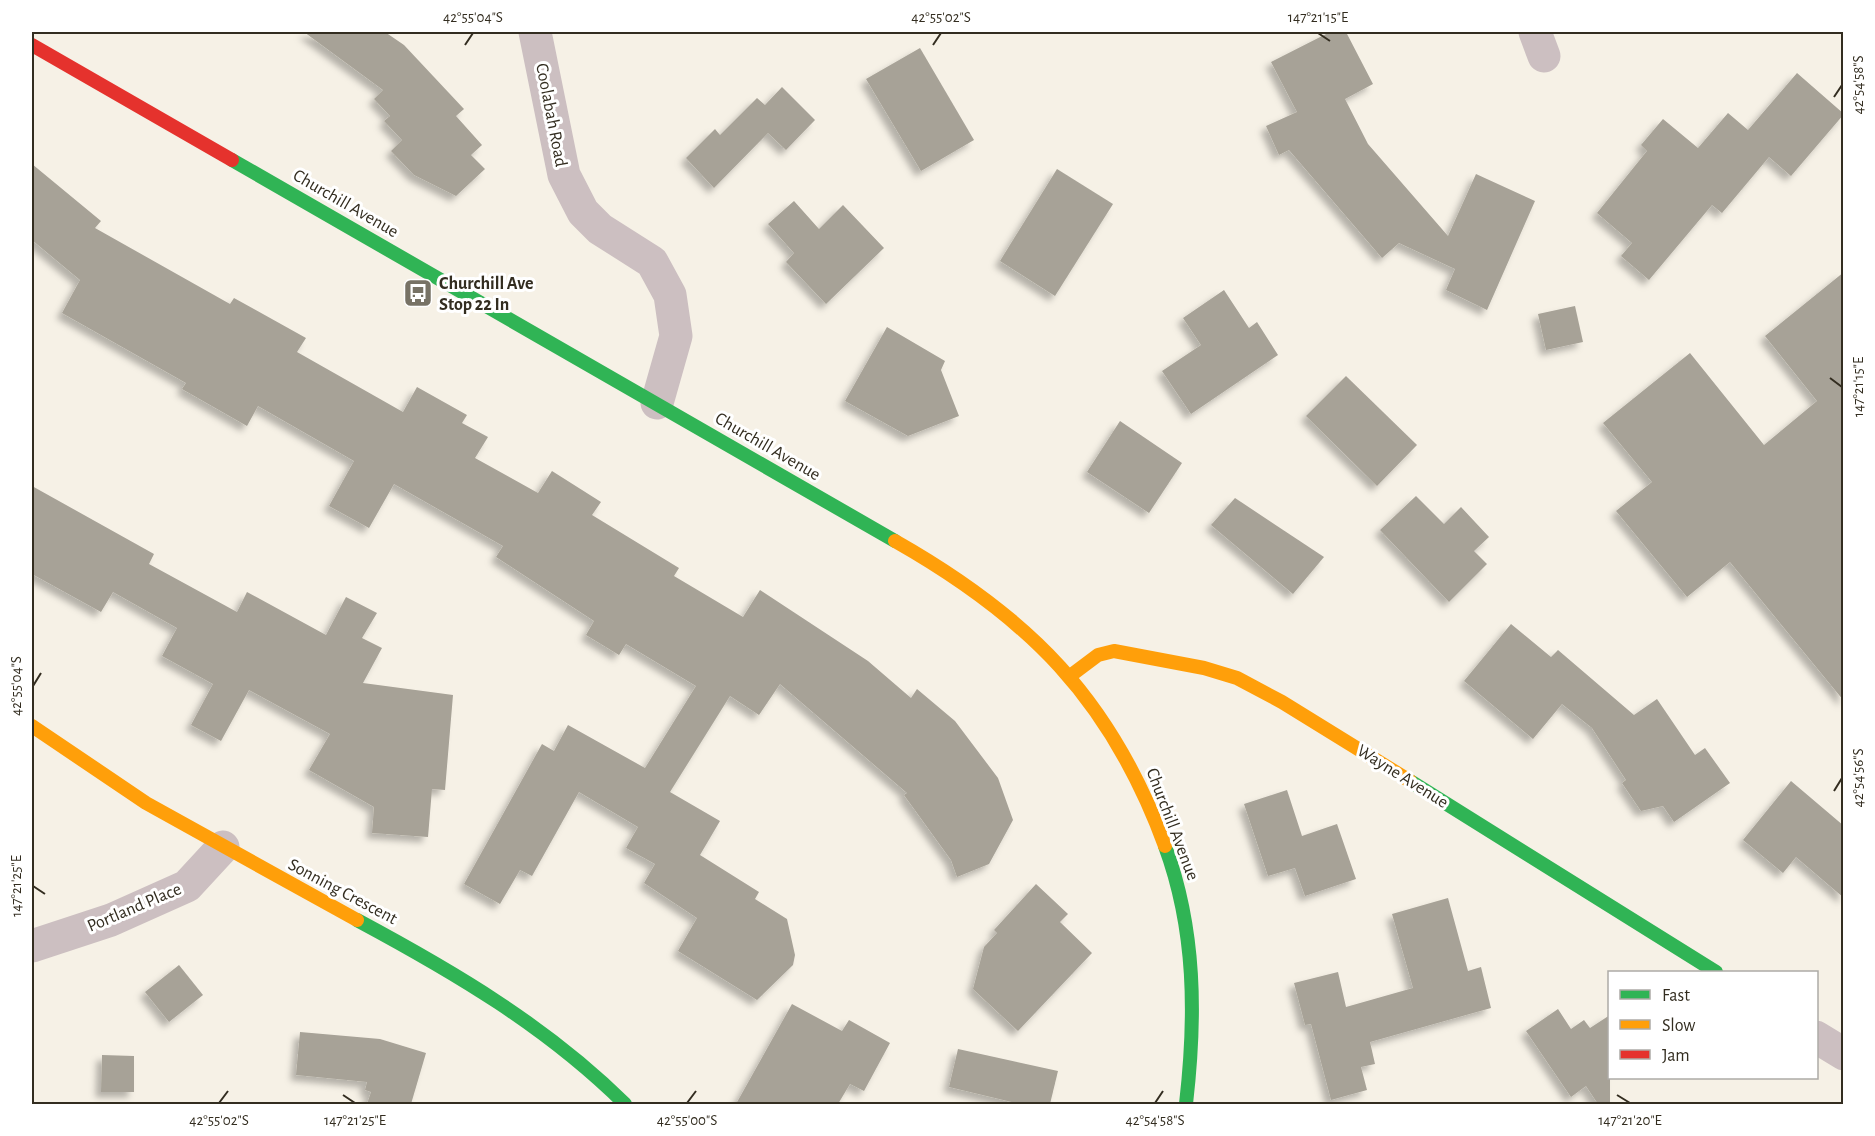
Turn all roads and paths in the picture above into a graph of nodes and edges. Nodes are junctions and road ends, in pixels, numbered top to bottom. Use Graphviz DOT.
graph roads {
  1 [pos="535,32"];
  2 [pos="32,45"];
  3 [pos="657,402"];
  4 [pos="1070,676"];
  5 [pos="32,726"];
  6 [pos="223,848"];
  7 [pos="32,946"];
  8 [pos="1714,971"];
  9 [pos="1818,1038"];
  10 [pos="1844,1054"];
  11 [pos="625,1104"];
  12 [pos="1186,1104"];
  1 -- 3 [label="street, Coolabah Road"];
  2 -- 3 [label="street, Churchill Avenue"];
  3 -- 4 [label="street, Churchill Avenue"];
  4 -- 8 [label="street, Wayne Avenue"];
  4 -- 12 [label="street, Churchill Avenue"];
  5 -- 6 [label="street, Sonning Crescent"];
  6 -- 7 [label="street, Portland Place"];
  6 -- 11 [label="street, Sonning Crescent"];
  9 -- 10 [label="street"];
}
